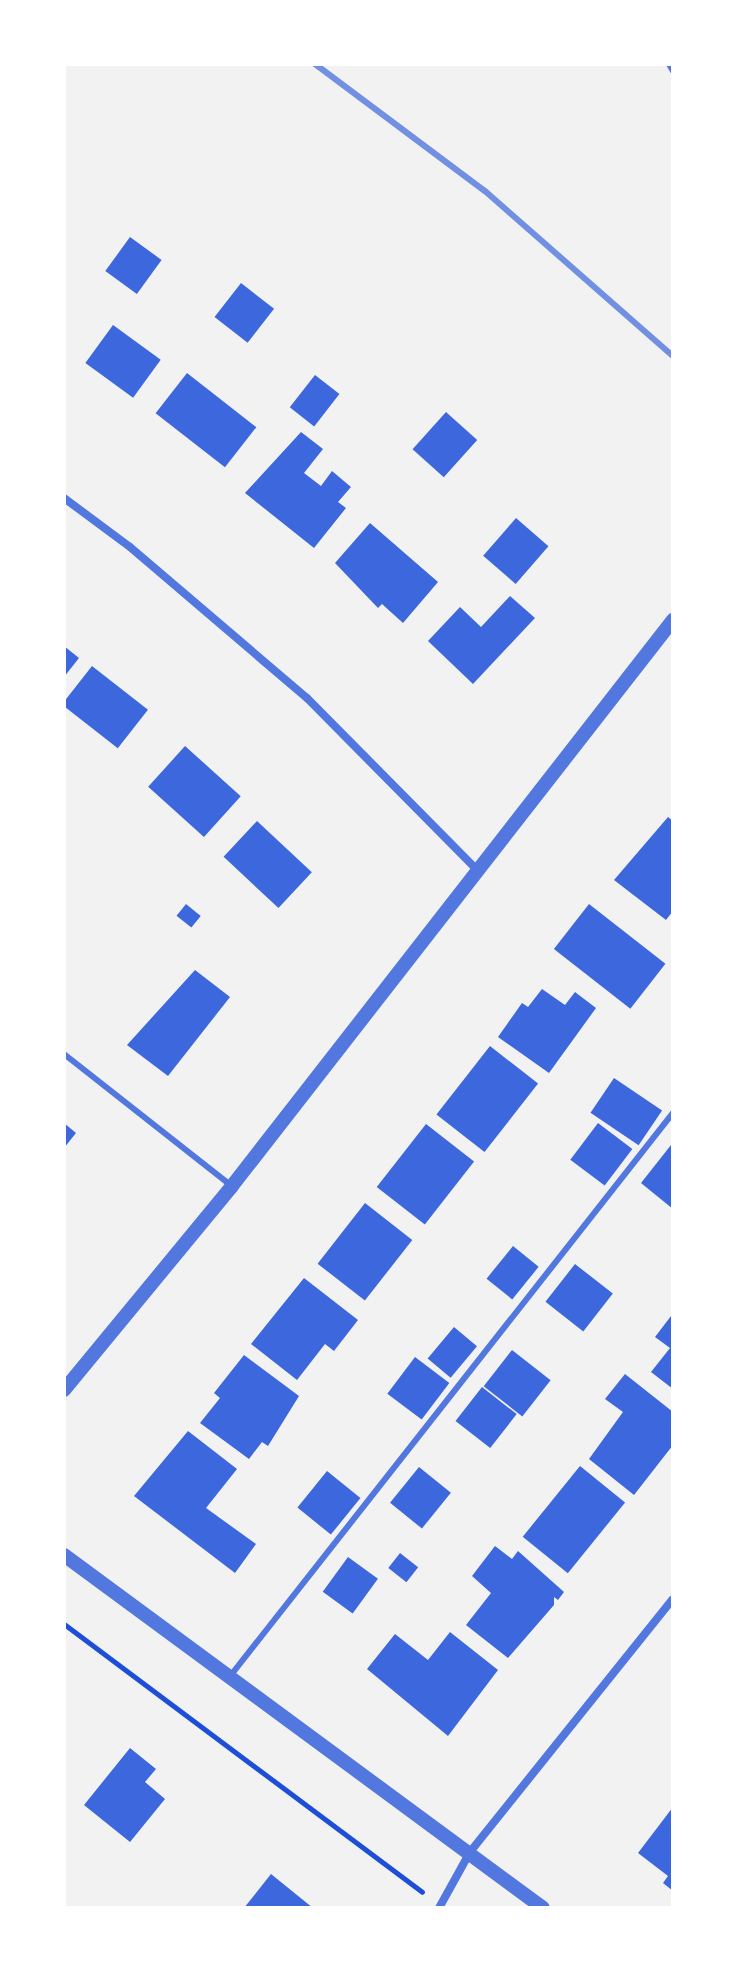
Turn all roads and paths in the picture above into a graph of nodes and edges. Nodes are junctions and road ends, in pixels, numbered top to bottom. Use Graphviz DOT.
graph roads {
  1 [pos="669,64"];
  2 [pos="673,71"];
  3 [pos="64,498"];
  4 [pos="673,620"];
  5 [pos="478,871"];
  6 [pos="64,1054"];
  7 [pos="673,1113"];
  8 [pos="232,1186"];
  9 [pos="64,1390"];
  10 [pos="64,1555"];
  11 [pos="673,1599"];
  12 [pos="64,1624"];
  13 [pos="231,1675"];
  14 [pos="470,1852"];
  15 [pos="418,1889"];
  16 [pos="439,1908"];
  17 [pos="543,1908"];
  1 -- 2 [label="lane"];
  3 -- 5 [label="street"];
  4 -- 5 [label="street"];
  5 -- 8 [label="street"];
  6 -- 8 [label="lane"];
  7 -- 13 [label="lane"];
  8 -- 9 [label="street"];
  10 -- 13 [label="street"];
  11 -- 14 [label="street"];
  12 -- 15 [label="path"];
  13 -- 14 [label="street"];
  14 -- 16 [label="street"];
  14 -- 17 [label="street"];
}
